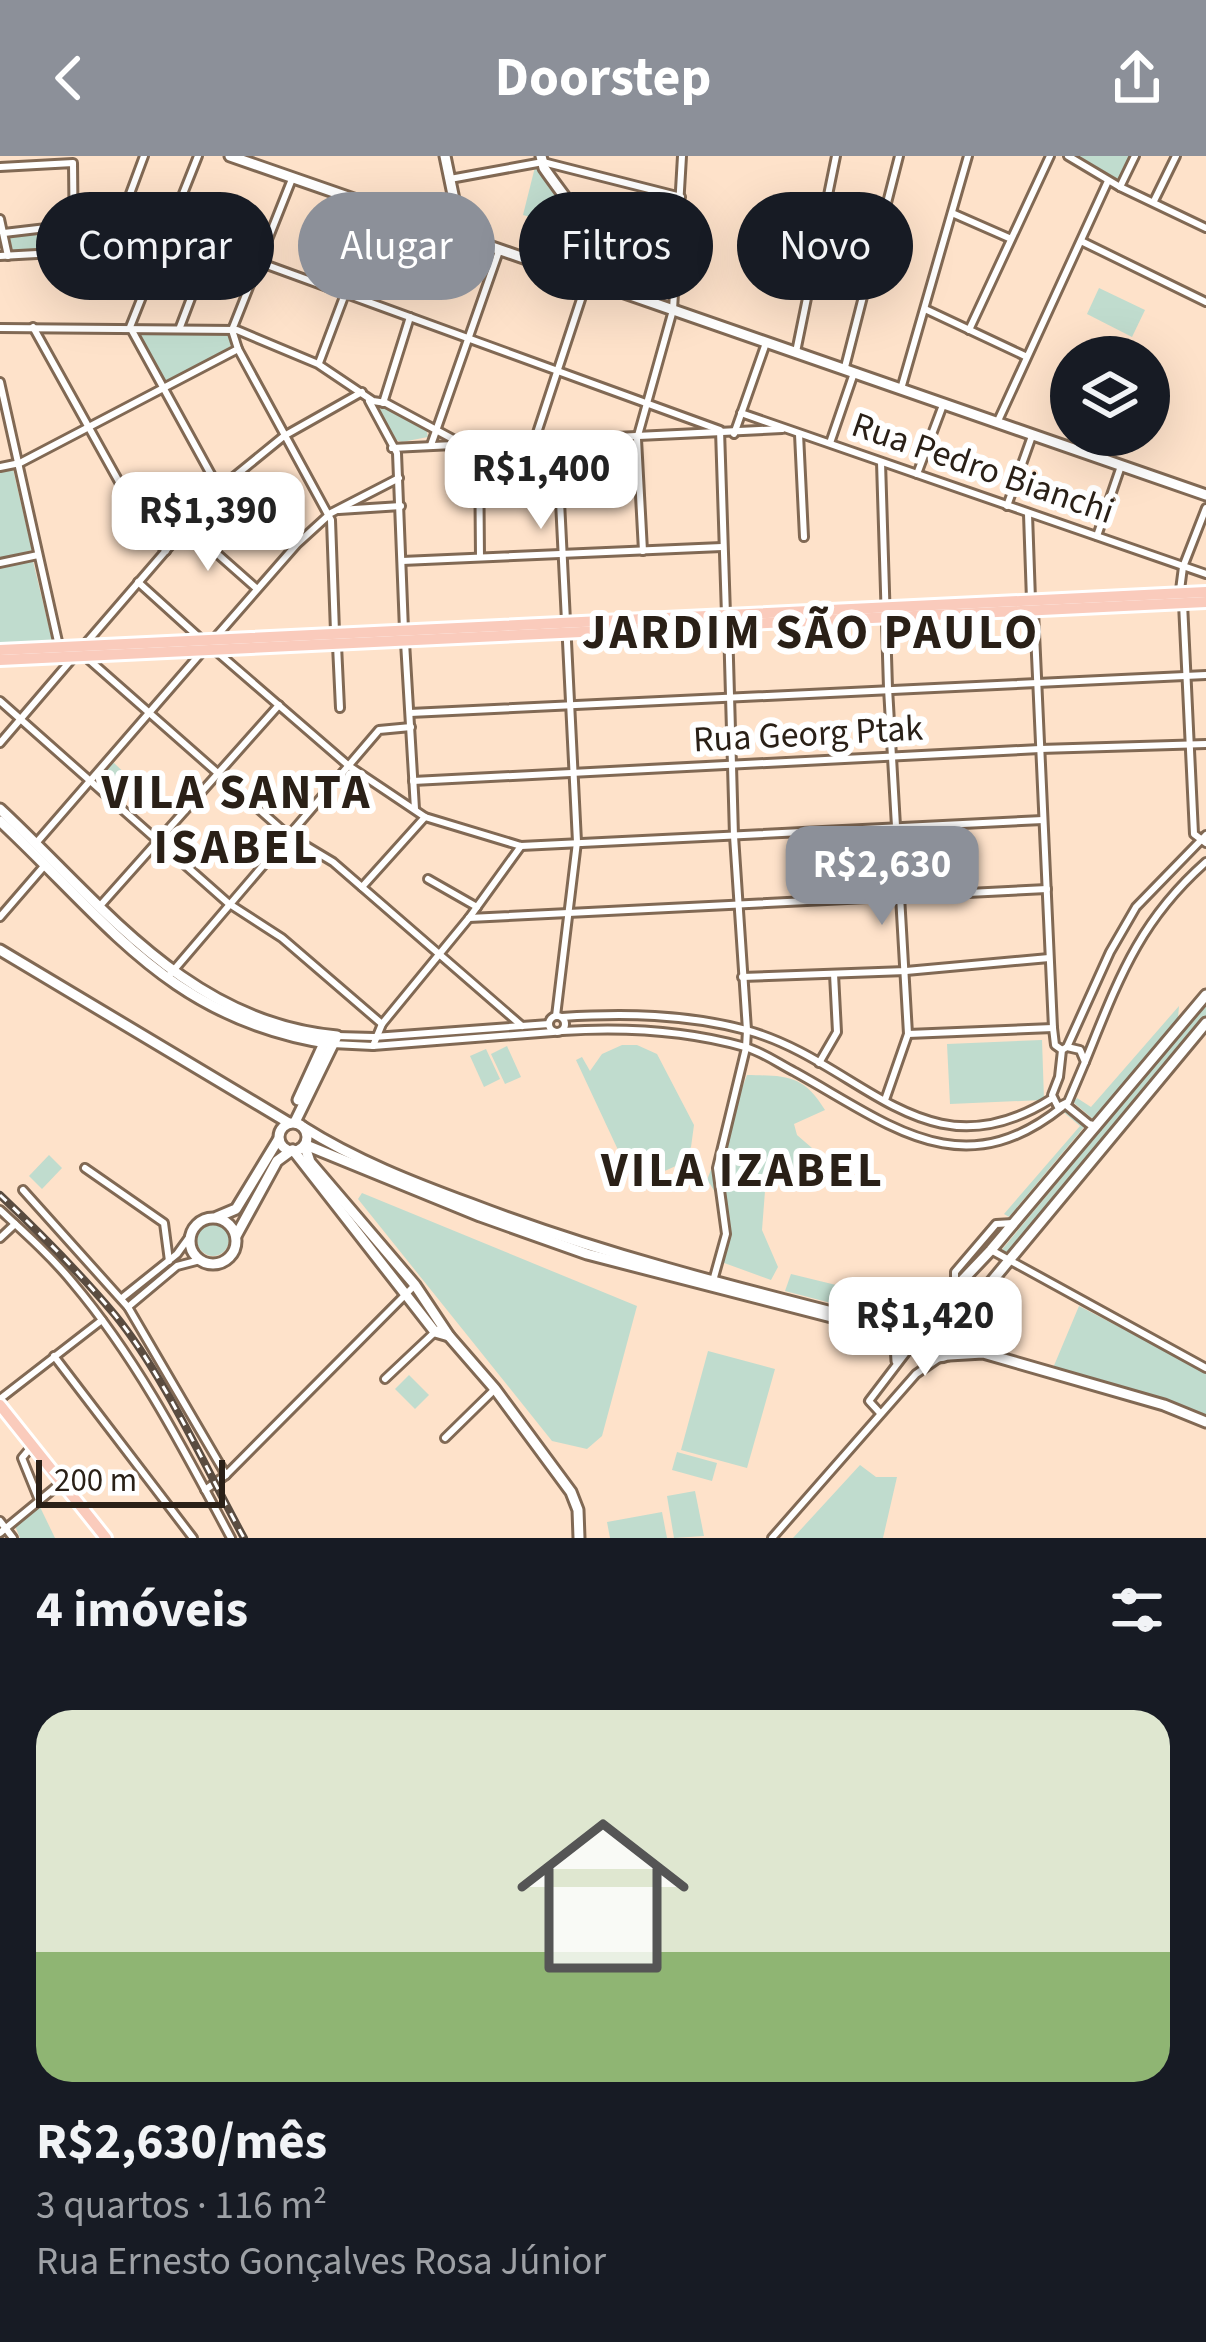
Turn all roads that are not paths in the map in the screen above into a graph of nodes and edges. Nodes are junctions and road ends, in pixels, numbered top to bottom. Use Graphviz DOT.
graph roads {
  1 [pos="144,156"];
  2 [pos="199,156"];
  3 [pos="231,156"];
  4 [pos="445,156"];
  5 [pos="682,156"];
  6 [pos="836,156"];
  7 [pos="899,156"];
  8 [pos="968,156"];
  9 [pos="1050,156"];
  10 [pos="1068,156"];
  11 [pos="1135,156"];
  12 [pos="1176,156"];
  13 [pos="542,159"];
  14 [pos="0,167"];
  15 [pos="292,178"];
  16 [pos="450,179"];
  17 [pos="1108,181"];
  18 [pos="1120,188"];
  19 [pos="74,192"];
  20 [pos="131,192"];
  21 [pos="185,192"];
  22 [pos="332,192"];
  23 [pos="453,192"];
  24 [pos="562,192"];
  25 [pos="666,192"];
  26 [pos="681,192"];
  27 [pos="1154,202"];
  28 [pos="952,213"];
  29 [pos="0,219"];
  30 [pos="274,222"];
  31 [pos="1206,227"];
  32 [pos="36,229"];
  33 [pos="4,233"];
  34 [pos="1010,238"];
  35 [pos="1081,241"];
  36 [pos="495,249"];
  37 [pos="499,250"];
  38 [pos="36,254"];
  39 [pos="4,256"];
  40 [pos="519,257"];
  41 [pos="141,300"];
  42 [pos="190,300"];
  43 [pos="243,300"];
  44 [pos="343,300"];
  45 [pos="362,300"];
  46 [pos="580,300"];
  47 [pos="643,300"];
  48 [pos="674,300"];
  49 [pos="1206,302"];
  50 [pos="925,309"];
  51 [pos="673,310"];
  52 [pos="410,317"];
  53 [pos="130,327"];
  54 [pos="180,327"];
  55 [pos="0,328"];
  56 [pos="33,328"];
  57 [pos="969,329"];
  58 [pos="232,330"];
  59 [pos="468,338"];
  60 [pos="766,343"];
  61 [pos="238,349"];
  62 [pos="796,353"];
  63 [pos="1026,357"];
  64 [pos="318,364"];
  65 [pos="556,370"];
  66 [pos="849,372"];
  67 [pos="0,382"];
  68 [pos="163,389"];
  69 [pos="901,389"];
  70 [pos="364,395"];
  71 [pos="645,400"];
  72 [pos="383,403"];
  73 [pos="943,404"];
  74 [pos="741,413"];
  75 [pos="997,423"];
  76 [pos="87,427"];
  77 [pos="437,428"];
  78 [pos="785,429"];
  79 [pos="720,430"];
  80 [pos="734,434"];
  81 [pos="799,434"];
  82 [pos="284,436"];
  83 [pos="1032,436"];
  84 [pos="637,439"];
  85 [pos="557,440"];
  86 [pos="534,442"];
  87 [pos="830,443"];
  88 [pos="479,445"];
  89 [pos="464,446"];
  90 [pos="430,447"];
  91 [pos="392,448"];
  92 [pos="881,461"];
  93 [pos="20,463"];
  94 [pos="1121,466"];
  95 [pos="0,467"];
  96 [pos="916,474"];
  97 [pos="399,478"];
  98 [pos="228,482"];
  99 [pos="219,489"];
  100 [pos="1206,495"];
  101 [pos="401,506"];
  102 [pos="1007,507"];
  103 [pos="1206,508"];
  104 [pos="332,513"];
  105 [pos="1028,514"];
  106 [pos="187,526"];
  107 [pos="1097,536"];
  108 [pos="804,537"];
  109 [pos="297,544"];
  110 [pos="724,547"];
  111 [pos="166,550"];
  112 [pos="643,551"];
  113 [pos="38,555"];
  114 [pos="563,555"];
  115 [pos="480,557"];
  116 [pos="402,561"];
  117 [pos="0,563"];
  118 [pos="1183,567"];
  119 [pos="1206,574"];
  120 [pos="138,582"];
  121 [pos="257,589"];
  122 [pos="1206,592"];
  123 [pos="1182,598"];
  124 [pos="1206,602"];
  125 [pos="1033,606"];
  126 [pos="887,613"];
  127 [pos="727,620"];
  128 [pos="567,627"];
  129 [pos="405,636"];
  130 [pos="336,639"];
  131 [pos="208,645"];
  132 [pos="58,646"];
  133 [pos="0,650"];
  134 [pos="81,652"];
  135 [pos="0,660"];
  136 [pos="1206,675"];
  137 [pos="1186,676"];
  138 [pos="1037,680"];
  139 [pos="888,688"];
  140 [pos="731,695"];
  141 [pos="0,701"];
  142 [pos="570,702"];
  143 [pos="279,705"];
  144 [pos="340,708"];
  145 [pos="410,712"];
  146 [pos="148,713"];
  147 [pos="20,719"];
  148 [pos="411,728"];
  149 [pos="0,742"];
  150 [pos="1206,744"];
  151 [pos="1191,745"];
  152 [pos="1040,748"];
  153 [pos="893,757"];
  154 [pos="733,765"];
  155 [pos="349,766"];
  156 [pos="573,773"];
  157 [pos="219,776"];
  158 [pos="90,780"];
  159 [pos="413,781"];
  160 [pos="0,809"];
  161 [pos="415,809"];
  162 [pos="425,817"];
  163 [pos="1043,820"];
  164 [pos="0,821"];
  165 [pos="897,827"];
  166 [pos="287,835"];
  167 [pos="734,836"];
  168 [pos="1204,839"];
  169 [pos="157,841"];
  170 [pos="577,842"];
  171 [pos="521,846"];
  172 [pos="34,847"];
  173 [pos="48,862"];
  174 [pos="1206,862"];
  175 [pos="428,879"];
  176 [pos="362,887"];
  177 [pos="1047,889"];
  178 [pos="901,896"];
  179 [pos="228,903"];
  180 [pos="740,907"];
  181 [pos="477,908"];
  182 [pos="95,911"];
  183 [pos="567,912"];
  184 [pos="0,916"];
  185 [pos="469,918"];
  186 [pos="0,950"];
  187 [pos="440,954"];
  188 [pos="1049,958"];
  189 [pos="906,971"];
  190 [pos="834,974"];
  191 [pos="169,975"];
  192 [pos="742,977"];
  193 [pos="1206,995"];
  194 [pos="559,1017"];
  195 [pos="1206,1023"];
  196 [pos="382,1024"];
  197 [pos="523,1026"];
  198 [pos="1053,1028"];
  199 [pos="555,1029"];
  200 [pos="747,1030"];
  201 [pos="908,1034"];
  202 [pos="330,1039"];
  203 [pos="373,1042"];
  204 [pos="746,1048"];
  205 [pos="1065,1049"];
  206 [pos="1085,1062"];
  207 [pos="819,1063"];
  208 [pos="1051,1099"];
  209 [pos="885,1100"];
  210 [pos="256,1103"];
  211 [pos="1064,1106"];
  212 [pos="295,1124"];
  213 [pos="1097,1126"];
  214 [pos="278,1137"];
  215 [pos="1111,1138"];
  216 [pos="306,1146"];
  217 [pos="292,1150"];
  218 [pos="1075,1152"];
  219 [pos="1088,1163"];
  220 [pos="85,1168"];
  221 [pos="22,1190"];
  222 [pos="0,1210"];
  223 [pos="213,1218"];
  224 [pos="1013,1223"];
  225 [pos="15,1224"];
  226 [pos="190,1236"];
  227 [pos="236,1236"];
  228 [pos="0,1238"];
  229 [pos="991,1250"];
  230 [pos="200,1260"];
  231 [pos="1008,1261"];
  232 [pos="169,1262"];
  233 [pos="713,1281"];
  234 [pos="415,1285"];
  235 [pos="956,1290"];
  236 [pos="405,1296"];
  237 [pos="124,1303"];
  238 [pos="937,1307"];
  239 [pos="102,1320"];
  240 [pos="914,1324"];
  241 [pos="962,1327"];
  242 [pos="440,1328"];
  243 [pos="887,1333"];
  244 [pos="913,1340"];
  245 [pos="982,1353"];
  246 [pos="54,1356"];
  247 [pos="944,1357"];
  248 [pos="897,1361"];
  249 [pos="1206,1368"];
  250 [pos="385,1379"];
  251 [pos="495,1389"];
  252 [pos="0,1402"];
  253 [pos="881,1414"];
  254 [pos="1206,1422"];
  255 [pos="445,1438"];
  256 [pos="32,1446"];
  257 [pos="226,1474"];
  258 [pos="63,1482"];
  259 [pos="205,1490"];
  260 [pos="40,1502"];
  261 [pos="2,1528"];
  262 [pos="13,1538"];
  263 [pos="106,1538"];
  264 [pos="193,1538"];
  265 [pos="231,1538"];
  266 [pos="579,1538"];
  267 [pos="772,1538"];
  1 -- 20 [label="street"];
  2 -- 21 [label="street"];
  3 -- 15 [label="street"];
  4 -- 16 [label="street"];
  5 -- 26 [label="street"];
  6 -- 62 [label="street"];
  7 -- 66 [label="street"];
  8 -- 28 [label="street"];
  9 -- 34 [label="street"];
  10 -- 17 [label="street"];
  11 -- 18 [label="street"];
  12 -- 27 [label="street"];
  13 -- 16 [label="street"];
  13 -- 24 [label="street"];
  13 -- 25 [label="street"];
  14 -- 19 [label="street"];
  15 -- 22 [label="street"];
  15 -- 30 [label="street"];
  16 -- 23 [label="street"];
  17 -- 18 [label="street"];
  17 -- 35 [label="street"];
  18 -- 27 [label="street"];
  27 -- 31 [label="street"];
  28 -- 34 [label="street"];
  28 -- 50 [label="street"];
  29 -- 33 [label="street"];
  32 -- 33 [label="street"];
  33 -- 39 [label="street"];
  34 -- 57 [label="street"];
  35 -- 49 [label="street"];
  35 -- 63 [label="street"];
  36 -- 37 [label="street"];
  37 -- 40 [label="street"];
  37 -- 59 [label="street"];
  38 -- 39 [label="street"];
  41 -- 53 [label="street"];
  42 -- 54 [label="street"];
  43 -- 58 [label="street"];
  44 -- 64 [label="street"];
  45 -- 52 [label="street"];
  46 -- 65 [label="street"];
  47 -- 51 [label="street"];
  48 -- 51 [label="street"];
  50 -- 57 [label="street"];
  50 -- 69 [label="street"];
  51 -- 60 [label="street"];
  51 -- 71 [label="street"];
  52 -- 59 [label="street"];
  52 -- 72 [label="street"];
  53 -- 54 [label="street"];
  53 -- 56 [label="street"];
  53 -- 68 [label="street"];
  54 -- 58 [label="street"];
  55 -- 56 [label="street"];
  56 -- 76 [label="street"];
  57 -- 63 [label="street"];
  58 -- 61 [label="street"];
  58 -- 64 [label="street"];
  59 -- 65 [label="street"];
  59 -- 77 [label="street"];
  60 -- 62 [label="street"];
  60 -- 74 [label="street"];
  61 -- 68 [label="street"];
  61 -- 82 [label="street"];
  62 -- 66 [label="street"];
  63 -- 75 [label="street"];
  64 -- 70 [label="street"];
  65 -- 71 [label="street"];
  65 -- 86 [label="street"];
  66 -- 69 [label="street"];
  66 -- 87 [label="street"];
  67 -- 93 [label="street"];
  68 -- 76 [label="street"];
  68 -- 99 [label="street"];
  69 -- 73 [label="street"];
  70 -- 72 [label="street"];
  70 -- 82 [label="street"];
  70 -- 91 [label="street"];
  71 -- 79 [label="street"];
  71 -- 84 [label="street"];
  72 -- 77 [label="street"];
  73 -- 75 [label="street"];
  73 -- 96 [label="street"];
  74 -- 78 [label="street, Rua Pedro Bianchi"];
  74 -- 80 [label="street"];
  75 -- 83 [label="street"];
  76 -- 93 [label="street"];
  76 -- 111 [label="street"];
  77 -- 89 [label="street"];
  77 -- 90 [label="street"];
  78 -- 80 [label="street"];
  78 -- 81 [label="street, Rua Pedro Bianchi"];
  79 -- 80 [label="street"];
  79 -- 84 [label="street"];
  79 -- 110 [label="street"];
  81 -- 87 [label="street, Rua Pedro Bianchi"];
  81 -- 108 [label="street"];
  82 -- 98 [label="street"];
  82 -- 104 [label="street"];
  83 -- 94 [label="street"];
  83 -- 102 [label="street"];
  84 -- 85 [label="street"];
  84 -- 112 [label="street"];
  85 -- 86 [label="street"];
  85 -- 114 [label="street"];
  86 -- 88 [label="street"];
  87 -- 92 [label="street, Rua Pedro Bianchi"];
  88 -- 89 [label="street"];
  88 -- 115 [label="street"];
  89 -- 90 [label="street"];
  90 -- 91 [label="street"];
  91 -- 97 [label="street"];
  92 -- 96 [label="street, Rua Pedro Bianchi"];
  92 -- 126 [label="street"];
  93 -- 95 [label="street"];
  93 -- 113 [label="street"];
  94 -- 100 [label="street"];
  94 -- 107 [label="street"];
  96 -- 102 [label="street, Rua Pedro Bianchi"];
  97 -- 101 [label="street"];
  97 -- 104 [label="street"];
  98 -- 99 [label="street"];
  98 -- 109 [label="street"];
  99 -- 106 [label="street"];
  101 -- 104 [label="street"];
  101 -- 116 [label="street"];
  102 -- 105 [label="street, Rua Pedro Bianchi"];
  103 -- 118 [label="street"];
  104 -- 109 [label="street"];
  104 -- 130 [label="street"];
  105 -- 107 [label="street, Rua Pedro Bianchi"];
  105 -- 125 [label="street"];
  106 -- 111 [label="street"];
  106 -- 121 [label="street"];
  107 -- 118 [label="street, Rua Pedro Bianchi"];
  109 -- 121 [label="street"];
  110 -- 112 [label="street"];
  110 -- 127 [label="street"];
  111 -- 120 [label="street"];
  112 -- 114 [label="street"];
  113 -- 117 [label="street"];
  113 -- 132 [label="street"];
  114 -- 115 [label="street"];
  114 -- 128 [label="street"];
  115 -- 116 [label="street"];
  116 -- 129 [label="street"];
  118 -- 119 [label="street, Rua Pedro Bianchi"];
  118 -- 123 [label="street"];
  120 -- 131 [label="street"];
  120 -- 134 [label="street"];
  121 -- 131 [label="street"];
  122 -- 123 [label="main road"];
  123 -- 124 [label="main road"];
  123 -- 125 [label="main road"];
  123 -- 137 [label="street"];
  125 -- 126 [label="main road"];
  125 -- 138 [label="street"];
  126 -- 127 [label="main road"];
  126 -- 139 [label="street"];
  127 -- 128 [label="main road"];
  127 -- 140 [label="street"];
  128 -- 129 [label="main road"];
  128 -- 142 [label="street"];
  129 -- 130 [label="main road"];
  129 -- 145 [label="street"];
  130 -- 131 [label="main road"];
  130 -- 144 [label="street"];
  131 -- 134 [label="main road"];
  131 -- 143 [label="street"];
  131 -- 146 [label="street"];
  132 -- 133 [label="main road"];
  132 -- 134 [label="main road"];
  134 -- 135 [label="main road"];
  134 -- 146 [label="street"];
  134 -- 147 [label="street"];
  136 -- 137 [label="street"];
  137 -- 138 [label="street"];
  137 -- 151 [label="street"];
  138 -- 139 [label="street"];
  138 -- 152 [label="street"];
  139 -- 140 [label="street"];
  139 -- 153 [label="street"];
  140 -- 142 [label="street"];
  140 -- 154 [label="street"];
  141 -- 147 [label="street"];
  142 -- 145 [label="street"];
  142 -- 156 [label="street"];
  143 -- 155 [label="street"];
  143 -- 157 [label="street"];
  145 -- 148 [label="street"];
  146 -- 157 [label="street"];
  146 -- 158 [label="street"];
  147 -- 149 [label="street"];
  147 -- 158 [label="street"];
  148 -- 155 [label="street"];
  148 -- 159 [label="street"];
  150 -- 151 [label="street, Rua Georg Ptak"];
  151 -- 152 [label="street, Rua Georg Ptak"];
  151 -- 168 [label="street"];
  152 -- 153 [label="street, Rua Georg Ptak"];
  152 -- 163 [label="street"];
  153 -- 154 [label="street, Rua Georg Ptak"];
  153 -- 165 [label="street"];
  154 -- 156 [label="street, Rua Georg Ptak"];
  154 -- 167 [label="street"];
  155 -- 161 [label="street"];
  155 -- 166 [label="street"];
  156 -- 159 [label="street, Rua Georg Ptak"];
  156 -- 170 [label="street"];
  157 -- 166 [label="street"];
  157 -- 169 [label="street"];
  158 -- 169 [label="street"];
  158 -- 172 [label="street"];
  159 -- 161 [label="street"];
  160 -- 172 [label="street"];
  161 -- 162 [label="street"];
  162 -- 171 [label="street"];
  162 -- 176 [label="street"];
  163 -- 165 [label="street"];
  163 -- 177 [label="street"];
  164 -- 172 [label="street"];
  165 -- 167 [label="street"];
  165 -- 178 [label="street"];
  166 -- 176 [label="street"];
  166 -- 179 [label="street"];
  167 -- 170 [label="street"];
  167 -- 180 [label="street"];
  168 -- 205 [label="street"];
  169 -- 179 [label="street"];
  169 -- 182 [label="street"];
  170 -- 171 [label="street"];
  170 -- 183 [label="street"];
  171 -- 181 [label="street"];
  172 -- 173 [label="street"];
  173 -- 182 [label="street"];
  173 -- 184 [label="street"];
  174 -- 206 [label="street"];
  175 -- 181 [label="street"];
  176 -- 187 [label="street"];
  177 -- 178 [label="street"];
  177 -- 188 [label="street"];
  178 -- 180 [label="street"];
  178 -- 189 [label="street"];
  179 -- 191 [label="street"];
  179 -- 196 [label="street"];
  180 -- 183 [label="street"];
  180 -- 192 [label="street"];
  181 -- 185 [label="street"];
  182 -- 191 [label="street"];
  183 -- 185 [label="street"];
  183 -- 194 [label="street"];
  185 -- 187 [label="street"];
  186 -- 210 [label="street"];
  187 -- 196 [label="street"];
  187 -- 197 [label="street"];
  188 -- 189 [label="street"];
  188 -- 198 [label="street"];
  189 -- 190 [label="street"];
  189 -- 201 [label="street"];
  190 -- 192 [label="street"];
  190 -- 207 [label="street"];
  191 -- 202 [label="street"];
  192 -- 200 [label="street"];
  193 -- 213 [label="street"];
  194 -- 199 [label="street"];
  194 -- 199 [label="street"];
  194 -- 200 [label="street"];
  195 -- 215 [label="street"];
  196 -- 203 [label="street"];
  197 -- 199 [label="street"];
  197 -- 203 [label="street"];
  198 -- 201 [label="street"];
  198 -- 205 [label="street"];
  199 -- 203 [label="street"];
  199 -- 204 [label="street"];
  200 -- 204 [label="street"];
  200 -- 207 [label="street"];
  201 -- 209 [label="street"];
  202 -- 203 [label="street"];
  202 -- 212 [label="street"];
  204 -- 211 [label="street"];
  204 -- 233 [label="street"];
  205 -- 206 [label="street"];
  205 -- 208 [label="street"];
  206 -- 211 [label="street"];
  207 -- 209 [label="street"];
  208 -- 209 [label="street"];
  208 -- 211 [label="street"];
  210 -- 212 [label="street"];
  210 -- 214 [label="street"];
  211 -- 213 [label="street"];
  212 -- 214 [label="street"];
  212 -- 216 [label="street"];
  212 -- 233 [label="street"];
  213 -- 215 [label="street"];
  213 -- 218 [label="street"];
  214 -- 217 [label="street"];
  214 -- 223 [label="street"];
  215 -- 219 [label="street"];
  216 -- 217 [label="street"];
  216 -- 234 [label="street"];
  216 -- 243 [label="street"];
  217 -- 227 [label="street"];
  217 -- 236 [label="street"];
  218 -- 219 [label="street"];
  218 -- 224 [label="street"];
  219 -- 231 [label="street"];
  220 -- 232 [label="street"];
  221 -- 237 [label="street"];
  222 -- 225 [label="street"];
  223 -- 226 [label="street"];
  223 -- 227 [label="street"];
  224 -- 229 [label="street"];
  224 -- 235 [label="street"];
  225 -- 228 [label="street"];
  225 -- 239 [label="street"];
  226 -- 230 [label="street"];
  226 -- 232 [label="street"];
  227 -- 230 [label="street"];
  229 -- 231 [label="street"];
  229 -- 235 [label="street"];
  230 -- 237 [label="street"];
  231 -- 241 [label="street"];
  231 -- 249 [label="street"];
  232 -- 237 [label="street"];
  233 -- 240 [label="street"];
  234 -- 236 [label="street"];
  234 -- 242 [label="street"];
  235 -- 238 [label="street"];
  236 -- 242 [label="street"];
  236 -- 257 [label="street"];
  237 -- 257 [label="street"];
  238 -- 240 [label="street"];
  238 -- 241 [label="street"];
  239 -- 246 [label="street"];
  239 -- 259 [label="street"];
  240 -- 244 [label="street"];
  241 -- 245 [label="street"];
  241 -- 247 [label="street"];
  242 -- 250 [label="street"];
  242 -- 251 [label="street"];
  243 -- 244 [label="street"];
  243 -- 248 [label="street"];
  244 -- 247 [label="street"];
  244 -- 248 [label="street"];
  245 -- 247 [label="street"];
  245 -- 254 [label="street"];
  246 -- 252 [label="street"];
  246 -- 264 [label="street"];
  247 -- 253 [label="street"];
  248 -- 253 [label="street"];
  251 -- 255 [label="street"];
  251 -- 266 [label="street"];
  252 -- 256 [label="main road"];
  253 -- 267 [label="street"];
  256 -- 258 [label="main road"];
  256 -- 260 [label="street"];
  257 -- 259 [label="street"];
  258 -- 260 [label="street"];
  258 -- 263 [label="main road"];
  259 -- 265 [label="street"];
  260 -- 261 [label="street"];
  261 -- 262 [label="street"];
}
